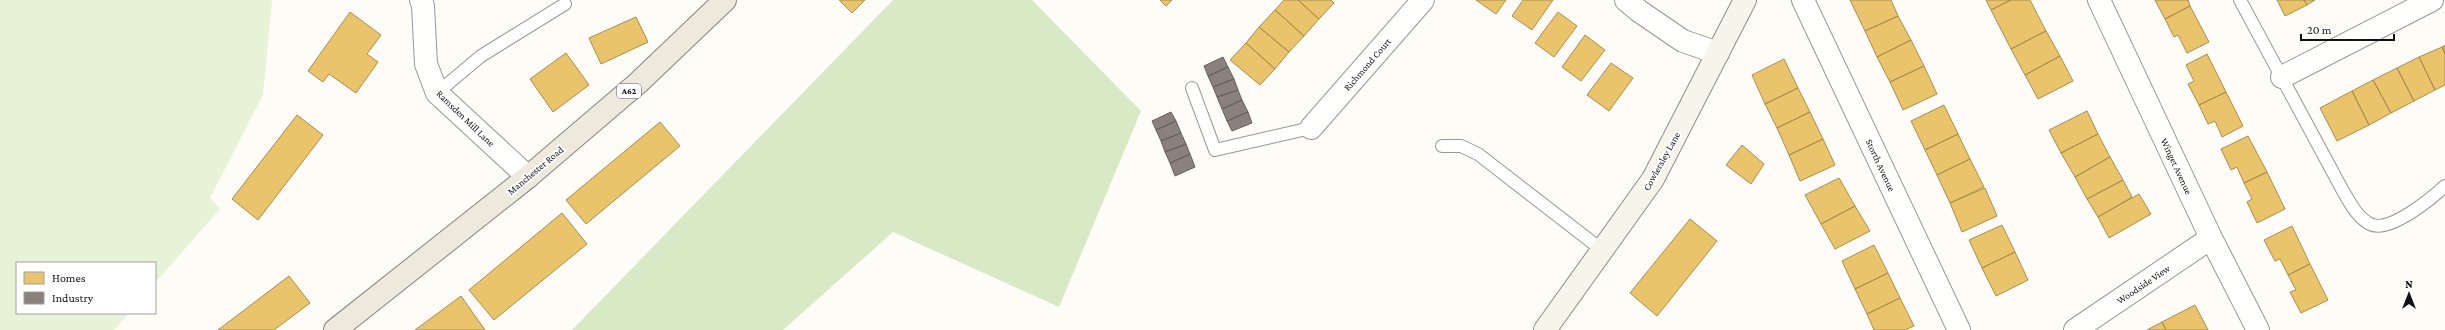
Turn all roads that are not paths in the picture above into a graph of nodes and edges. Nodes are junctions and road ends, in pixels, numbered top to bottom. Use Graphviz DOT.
graph roads {
  1 [pos="421,0"];
  2 [pos="725,0"];
  3 [pos="1423,0"];
  4 [pos="1626,0"];
  5 [pos="1745,0"];
  6 [pos="1803,0"];
  7 [pos="2099,0"];
  8 [pos="2240,0"];
  9 [pos="2432,0"];
  10 [pos="565,4"];
  11 [pos="1718,53"];
  12 [pos="2282,77"];
  13 [pos="1192,88"];
  14 [pos="437,93"];
  15 [pos="1311,128"];
  16 [pos="1442,146"];
  17 [pos="528,177"];
  18 [pos="2445,186"];
  19 [pos="2210,238"];
  20 [pos="1602,250"];
  21 [pos="1547,329"];
  22 [pos="334,330"];
  23 [pos="1959,330"];
  24 [pos="2075,330"];
  25 [pos="2258,330"];
  1 -- 14 [label="street, Ramsden Mill Lane"];
  2 -- 17 [label="main road, Manchester Road / A62"];
  3 -- 15 [label="street, Richmond Court"];
  4 -- 11 [label="street"];
  5 -- 11 [label="street, Cowlersley Lane"];
  6 -- 23 [label="street, Storth Avenue"];
  7 -- 19 [label="street, Winget Avenue"];
  8 -- 12 [label="lane"];
  9 -- 12 [label="street"];
  10 -- 14 [label="lane"];
  11 -- 20 [label="street, Cowlersley Lane"];
  12 -- 18 [label="lane"];
  13 -- 15 [label="lane"];
  14 -- 17 [label="street, Ramsden Mill Lane"];
  16 -- 20 [label="lane"];
  17 -- 22 [label="main road, Manchester Road / A62"];
  19 -- 24 [label="street, Woodside View"];
  19 -- 25 [label="street, Winget Avenue"];
  20 -- 21 [label="street, Cowlersley Lane"];
}
